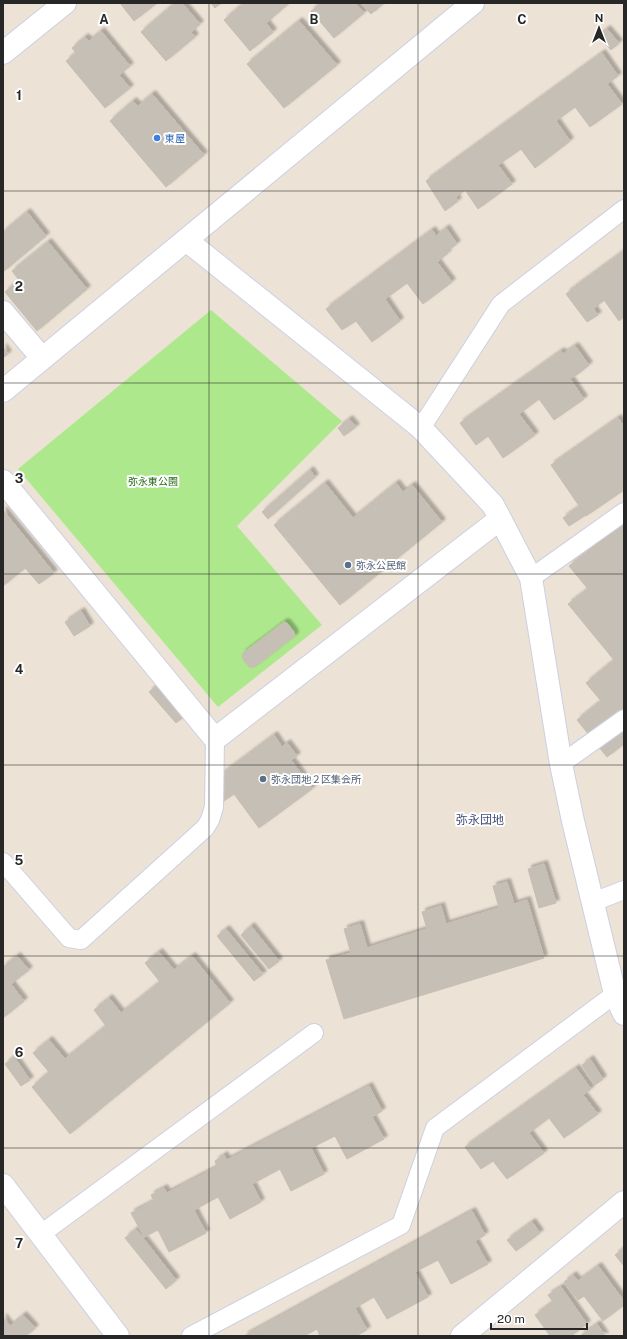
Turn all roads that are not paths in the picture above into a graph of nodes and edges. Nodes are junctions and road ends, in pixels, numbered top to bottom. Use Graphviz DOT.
graph roads {
  1 [pos="65,3"];
  2 [pos="473,3"];
  3 [pos="3,53"];
  4 [pos="624,209"];
  5 [pos="186,240"];
  6 [pos="3,312"];
  7 [pos="42,358"];
  8 [pos="3,391"];
  9 [pos="421,428"];
  10 [pos="3,481"];
  11 [pos="624,512"];
  12 [pos="500,519"];
  13 [pos="531,578"];
  14 [pos="624,719"];
  15 [pos="214,738"];
  16 [pos="561,764"];
  17 [pos="3,862"];
  18 [pos="624,890"];
  19 [pos="593,902"];
  20 [pos="616,994"];
  21 [pos="624,1014"];
  22 [pos="314,1033"];
  23 [pos="3,1185"];
  24 [pos="624,1202"];
  25 [pos="41,1234"];
  26 [pos="118,1336"];
  27 [pos="191,1336"];
  28 [pos="462,1336"];
  1 -- 3 [label="street"];
  2 -- 5 [label="street"];
  4 -- 9 [label="lane"];
  5 -- 7 [label="street"];
  5 -- 9 [label="street"];
  6 -- 7 [label="street"];
  7 -- 8 [label="street"];
  9 -- 12 [label="street"];
  10 -- 15 [label="street"];
  11 -- 13 [label="lane"];
  12 -- 13 [label="street"];
  12 -- 15 [label="street"];
  13 -- 16 [label="street"];
  14 -- 16 [label="lane"];
  15 -- 17 [label="lane"];
  16 -- 19 [label="street"];
  18 -- 19 [label="lane"];
  19 -- 20 [label="street"];
  20 -- 21 [label="street"];
  20 -- 27 [label="lane"];
  22 -- 25 [label="lane"];
  23 -- 25 [label="street"];
  24 -- 28 [label="street"];
  25 -- 26 [label="street"];
}
